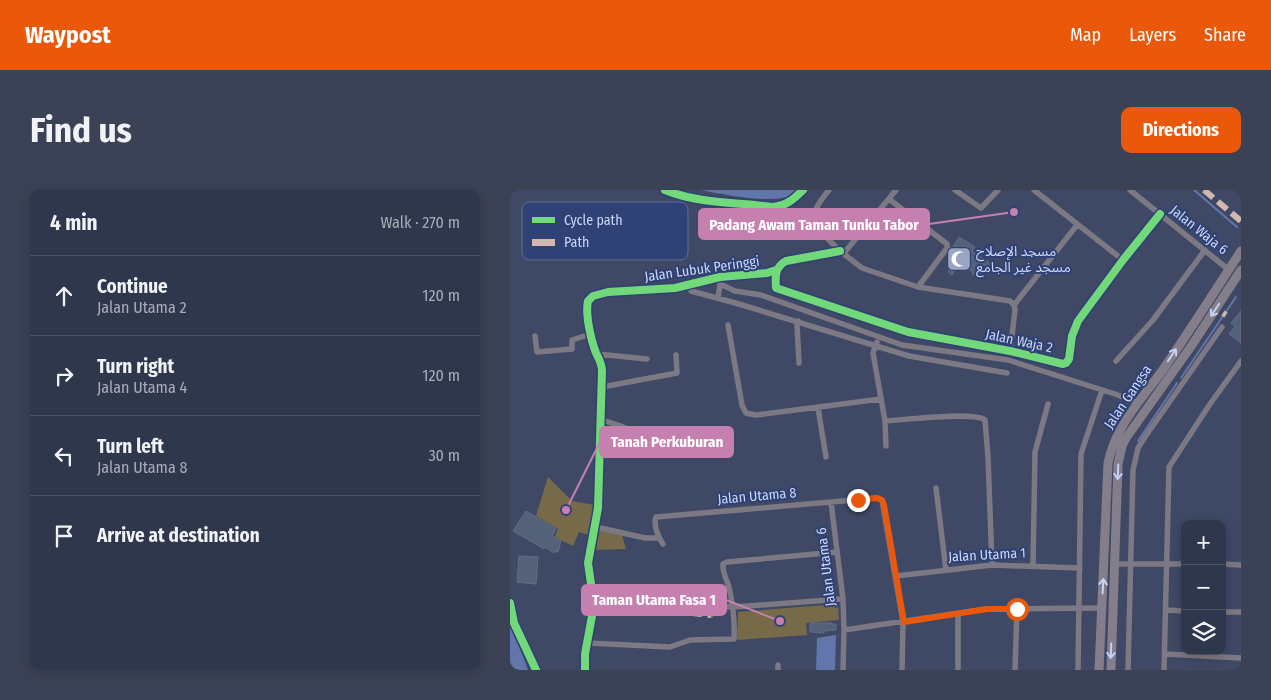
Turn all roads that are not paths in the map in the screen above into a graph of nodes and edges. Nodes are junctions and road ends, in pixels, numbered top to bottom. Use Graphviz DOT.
graph roads {
  1 [pos="829,190"];
  2 [pos="896,190"];
  3 [pos="954,190"];
  4 [pos="998,190"];
  5 [pos="1034,190"];
  6 [pos="1130,190"];
  7 [pos="890,199"];
  8 [pos="1160,214"];
  9 [pos="1077,225"];
  10 [pos="1205,250"];
  11 [pos="842,252"];
  12 [pos="1241,252"];
  13 [pos="1123,260"];
  14 [pos="776,270"];
  15 [pos="1229,270"];
  16 [pos="1241,270"];
  17 [pos="720,277"];
  18 [pos="720,284"];
  19 [pos="918,287"];
  20 [pos="776,288"];
  21 [pos="691,291"];
  22 [pos="761,295"];
  23 [pos="718,298"];
  24 [pos="1014,305"];
  25 [pos="798,321"];
  26 [pos="728,324"];
  27 [pos="1222,327"];
  28 [pos="591,334"];
  29 [pos="535,336"];
  30 [pos="878,337"];
  31 [pos="876,346"];
  32 [pos="947,351"];
  33 [pos="1010,351"];
  34 [pos="597,354"];
  35 [pos="676,354"];
  36 [pos="647,359"];
  37 [pos="1008,360"];
  38 [pos="1241,361"];
  39 [pos="945,362"];
  40 [pos="1116,362"];
  41 [pos="799,363"];
  42 [pos="1007,373"];
  43 [pos="602,387"];
  44 [pos="1102,390"];
  45 [pos="881,399"];
  46 [pos="1138,403"];
  47 [pos="1048,404"];
  48 [pos="818,408"];
  49 [pos="602,420"];
  50 [pos="885,421"];
  51 [pos="678,446"];
  52 [pos="886,446"];
  53 [pos="826,457"];
  54 [pos="936,488"];
  55 [pos="830,502"];
  56 [pos="596,527"];
  57 [pos="659,538"];
  58 [pos="663,544"];
  59 [pos="837,552"];
  60 [pos="1115,564"];
  61 [pos="1167,564"];
  62 [pos="1181,564"];
  63 [pos="1226,564"];
  64 [pos="992,565"];
  65 [pos="1131,565"];
  66 [pos="1241,565"];
  67 [pos="1033,566"];
  68 [pos="1080,568"];
  69 [pos="946,570"];
  70 [pos="896,576"];
  71 [pos="843,599"];
  72 [pos="594,605"];
  73 [pos="733,607"];
  74 [pos="1080,608"];
  75 [pos="1102,608"];
  76 [pos="1017,609"];
  77 [pos="1166,610"];
  78 [pos="672,611"];
  79 [pos="1181,611"];
  80 [pos="1226,612"];
  81 [pos="1241,612"];
  82 [pos="958,613"];
  83 [pos="712,615"];
  84 [pos="904,622"];
  85 [pos="844,630"];
  86 [pos="588,643"];
  87 [pos="1165,654"];
  88 [pos="1241,658"];
  89 [pos="585,670"];
  90 [pos="843,670"];
  91 [pos="902,670"];
  92 [pos="958,670"];
  93 [pos="1015,670"];
  94 [pos="1078,670"];
  95 [pos="1099,670"];
  96 [pos="1110,670"];
  97 [pos="1128,670"];
  98 [pos="1164,670"];
  1 -- 11 [label="street"];
  2 -- 7 [label="street"];
  3 -- 4 [label="street"];
  5 -- 9 [label="street"];
  6 -- 8 [label="street, Jalan Waja 6"];
  7 -- 11 [label="street"];
  7 -- 19 [label="street"];
  8 -- 10 [label="street, Jalan Waja 6"];
  8 -- 13 [label="street, Jalan Waja 2"];
  9 -- 13 [label="street"];
  9 -- 24 [label="street"];
  10 -- 15 [label="street, Jalan Waja 6"];
  10 -- 40 [label="street"];
  11 -- 14 [label="street, Jalan Lubuk Peringgi"];
  11 -- 19 [label="street"];
  12 -- 15 [label="main road, Jalan Gangsa"];
  13 -- 33 [label="street, Jalan Waja 2"];
  14 -- 17 [label="street, Jalan Lubuk Peringgi"];
  14 -- 20 [label="street"];
  46 -- 15 [label="main road, Jalan Gangsa, one-way"];
  16 -- 60 [label="main road, Jalan Gangsa, one-way"];
  17 -- 18 [label="street"];
  17 -- 28 [label="street, Jalan Lubuk Peringgi"];
  18 -- 22 [label="street"];
  18 -- 23 [label="street"];
  19 -- 24 [label="street"];
  20 -- 22 [label="street"];
  20 -- 33 [label="street, Jalan Waja 2"];
  21 -- 23 [label="street"];
  22 -- 30 [label="street"];
  23 -- 25 [label="street"];
  24 -- 33 [label="street"];
  25 -- 31 [label="street"];
  25 -- 41 [label="street"];
  26 -- 48 [label="street"];
  27 -- 65 [label="street"];
  28 -- 29 [label="street"];
  28 -- 34 [label="street, Jalan Lubuk Peringgi"];
  30 -- 31 [label="street"];
  30 -- 32 [label="street"];
  31 -- 39 [label="street"];
  31 -- 45 [label="street"];
  32 -- 37 [label="street"];
  32 -- 39 [label="street"];
  33 -- 37 [label="street"];
  34 -- 36 [label="street"];
  34 -- 43 [label="street, Jalan Lubuk Peringgi"];
  35 -- 43 [label="street"];
  37 -- 44 [label="street"];
  38 -- 61 [label="street"];
  39 -- 42 [label="street"];
  43 -- 49 [label="street, Jalan Lubuk Peringgi"];
  44 -- 46 [label="street"];
  44 -- 68 [label="street"];
  45 -- 48 [label="street"];
  45 -- 50 [label="street"];
  75 -- 46 [label="main road, Jalan Gangsa, one-way"];
  47 -- 67 [label="street"];
  48 -- 53 [label="street"];
  49 -- 51 [label="street"];
  49 -- 56 [label="street, Jalan Lubuk Peringgi"];
  50 -- 52 [label="street"];
  50 -- 64 [label="street"];
  54 -- 69 [label="street"];
  55 -- 57 [label="street, Jalan Utama 8"];
  55 -- 59 [label="street, Jalan Utama 6"];
  55 -- 70 [label="street, Jalan Utama 8"];
  56 -- 57 [label="street"];
  56 -- 72 [label="street, Jalan Lubuk Peringgi"];
  57 -- 58 [label="street"];
  59 -- 71 [label="street, Jalan Utama 6"];
  59 -- 73 [label="street"];
  60 -- 65 [label="street"];
  60 -- 96 [label="main road, Jalan Gangsa, one-way"];
  61 -- 62 [label="street"];
  61 -- 65 [label="street"];
  61 -- 77 [label="street"];
  63 -- 66 [label="street"];
  64 -- 67 [label="street, Jalan Utama 1"];
  64 -- 69 [label="street, Jalan Utama 1"];
  65 -- 97 [label="street"];
  67 -- 68 [label="street, Jalan Utama 1"];
  68 -- 74 [label="street"];
  69 -- 70 [label="street, Jalan Utama 1"];
  70 -- 84 [label="street"];
  71 -- 73 [label="street"];
  71 -- 85 [label="street, Jalan Utama 6"];
  72 -- 78 [label="street"];
  72 -- 86 [label="street, Jalan Lubuk Peringgi"];
  73 -- 83 [label="street"];
  73 -- 86 [label="street"];
  74 -- 75 [label="street"];
  74 -- 76 [label="street"];
  74 -- 94 [label="street"];
  75 -- 95 [label="main road, Jalan Gangsa"];
  76 -- 82 [label="street"];
  76 -- 93 [label="street"];
  77 -- 79 [label="street"];
  77 -- 87 [label="street"];
  80 -- 81 [label="street"];
  82 -- 84 [label="street"];
  82 -- 92 [label="street"];
  84 -- 85 [label="street"];
  84 -- 91 [label="street"];
  85 -- 90 [label="street"];
  86 -- 89 [label="street, Jalan Lubuk Peringgi"];
  87 -- 88 [label="street"];
  87 -- 98 [label="street"];
}
